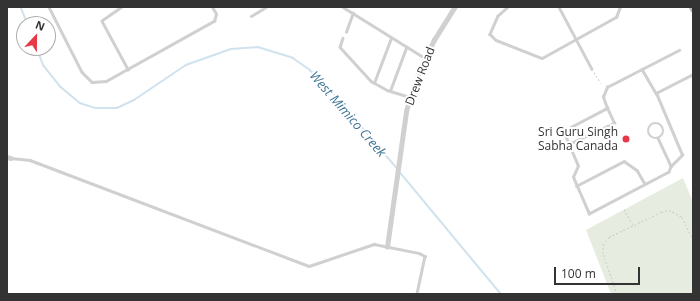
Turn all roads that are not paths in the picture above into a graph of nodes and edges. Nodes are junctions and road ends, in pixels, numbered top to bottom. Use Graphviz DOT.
graph roads {
  1 [pos="49,7"];
  2 [pos="122,7"];
  3 [pos="212,7"];
  4 [pos="266,7"];
  5 [pos="343,7"];
  6 [pos="455,7"];
  7 [pos="508,7"];
  8 [pos="559,7"];
  9 [pos="620,7"];
  10 [pos="353,13"];
  11 [pos="251,16"];
  12 [pos="346,32"];
  13 [pos="343,38"];
  14 [pos="391,38"];
  15 [pos="577,40"];
  16 [pos="406,48"];
  17 [pos="679,50"];
  18 [pos="425,58"];
  19 [pos="128,68"];
  20 [pos="592,69"];
  21 [pos="642,69"];
  22 [pos="693,74"];
  23 [pos="374,83"];
  24 [pos="390,91"];
  25 [pos="656,93"];
  26 [pos="411,97"];
  27 [pos="607,108"];
  28 [pos="666,119"];
  29 [pos="662,125"];
  30 [pos="658,138"];
  31 [pos="569,144"];
  32 [pos="9,158"];
  33 [pos="671,166"];
  34 [pos="645,184"];
  35 [pos="576,186"];
  36 [pos="387,247"];
  37 [pos="417,294"];
  1 -- 19 [label="lane"];
  2 -- 19 [label="lane"];
  3 -- 19 [label="lane"];
  4 -- 11 [label="lane"];
  5 -- 10 [label="lane"];
  6 -- 18 [label="street, Drew Road"];
  7 -- 15 [label="lane"];
  8 -- 15 [label="lane"];
  9 -- 15 [label="lane"];
  10 -- 12 [label="lane"];
  10 -- 14 [label="lane"];
  13 -- 23 [label="lane"];
  14 -- 16 [label="lane"];
  14 -- 23 [label="lane"];
  15 -- 20 [label="lane"];
  16 -- 18 [label="lane"];
  16 -- 24 [label="lane"];
  17 -- 21 [label="lane"];
  18 -- 26 [label="street, Drew Road"];
  21 -- 25 [label="lane"];
  21 -- 27 [label="lane"];
  22 -- 25 [label="lane"];
  23 -- 24 [label="lane"];
  24 -- 26 [label="lane"];
  25 -- 28 [label="lane"];
  26 -- 36 [label="street, Drew Road"];
  27 -- 31 [label="lane"];
  27 -- 31 [label="lane"];
  28 -- 29 [label="lane"];
  28 -- 33 [label="lane"];
  29 -- 30 [label="lane"];
  29 -- 30 [label="lane"];
  30 -- 33 [label="lane"];
  31 -- 35 [label="lane"];
  32 -- 36 [label="lane"];
  33 -- 34 [label="lane"];
  34 -- 35 [label="lane"];
  34 -- 35 [label="lane"];
  36 -- 37 [label="lane"];
}
